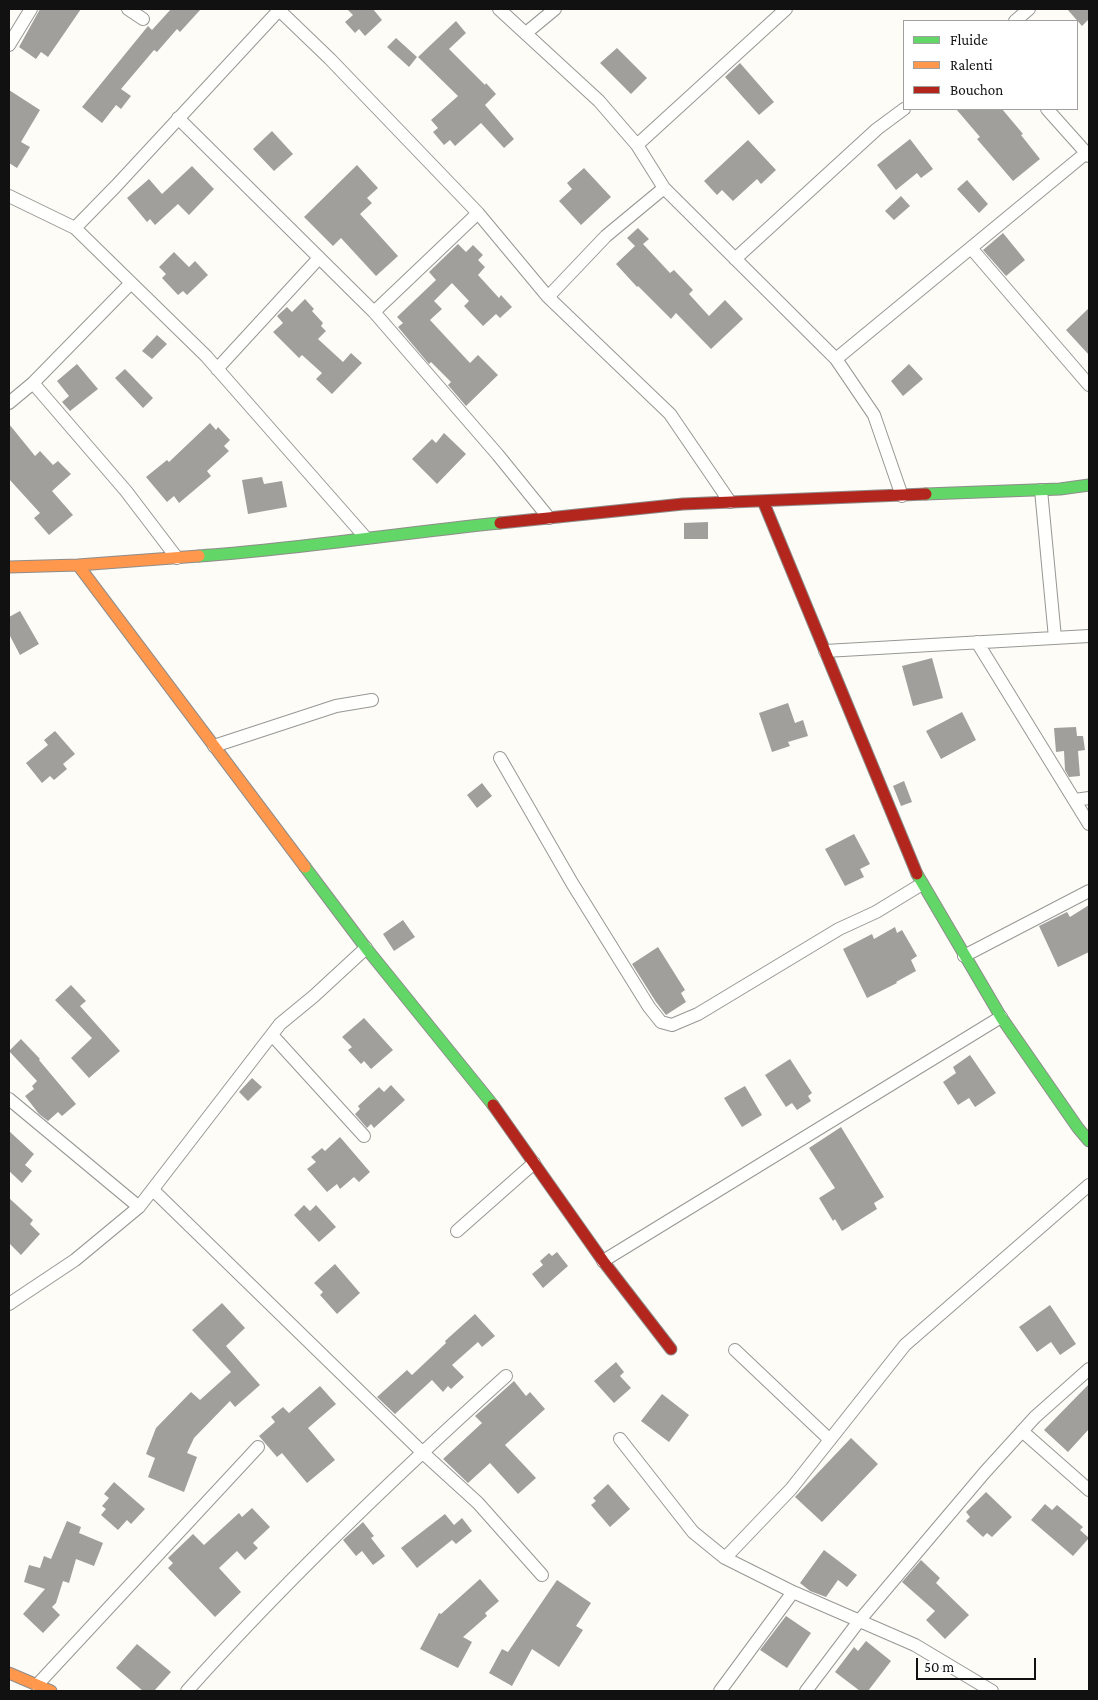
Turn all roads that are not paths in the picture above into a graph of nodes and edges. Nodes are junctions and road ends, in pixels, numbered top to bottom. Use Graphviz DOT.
graph roads {
  1 [pos="31,9"];
  2 [pos="128,9"];
  3 [pos="499,9"];
  4 [pos="555,9"];
  5 [pos="786,9"];
  6 [pos="1029,9"];
  7 [pos="279,10"];
  8 [pos="143,19"];
  9 [pos="1016,20"];
  10 [pos="526,33"];
  11 [pos="9,44"];
  12 [pos="903,110"];
  13 [pos="1048,110"];
  14 [pos="178,118"];
  15 [pos="637,145"];
  16 [pos="1088,155"];
  17 [pos="664,188"];
  18 [pos="9,196"];
  19 [pos="478,213"];
  20 [pos="75,228"];
  21 [pos="971,248"];
  22 [pos="319,258"];
  23 [pos="735,259"];
  24 [pos="131,283"];
  25 [pos="548,297"];
  26 [pos="374,312"];
  27 [pos="836,359"];
  28 [pos="217,369"];
  29 [pos="33,383"];
  30 [pos="1089,385"];
  31 [pos="9,403"];
  32 [pos="1089,485"];
  33 [pos="1041,490"];
  34 [pos="902,496"];
  35 [pos="763,501"];
  36 [pos="730,502"];
  37 [pos="549,518"];
  38 [pos="366,538"];
  39 [pos="176,558"];
  40 [pos="78,565"];
  41 [pos="9,566"];
  42 [pos="1089,636"];
  43 [pos="1054,638"];
  44 [pos="976,642"];
  45 [pos="825,651"];
  46 [pos="372,700"];
  47 [pos="214,746"];
  48 [pos="500,758"];
  49 [pos="1089,798"];
  50 [pos="1075,800"];
  51 [pos="1089,824"];
  52 [pos="922,884"];
  53 [pos="1089,891"];
  54 [pos="366,948"];
  55 [pos="964,956"];
  56 [pos="1001,1017"];
  57 [pos="272,1035"];
  58 [pos="9,1098"];
  59 [pos="364,1136"];
  60 [pos="1089,1142"];
  61 [pos="534,1163"];
  62 [pos="1089,1185"];
  63 [pos="153,1190"];
  64 [pos="139,1207"];
  65 [pos="457,1230"];
  66 [pos="603,1261"];
  67 [pos="9,1304"];
  68 [pos="671,1349"];
  69 [pos="735,1350"];
  70 [pos="1089,1369"];
  71 [pos="506,1376"];
  72 [pos="1022,1431"];
  73 [pos="620,1439"];
  74 [pos="830,1440"];
  75 [pos="258,1447"];
  76 [pos="422,1452"];
  77 [pos="1089,1490"];
  78 [pos="725,1558"];
  79 [pos="542,1575"];
  80 [pos="793,1592"];
  81 [pos="859,1621"];
  82 [pos="9,1673"];
  83 [pos="37,1685"];
  84 [pos="51,1691"];
  85 [pos="187,1691"];
  86 [pos="720,1691"];
  87 [pos="806,1691"];
  88 [pos="992,1691"];
  1 -- 11 [label="street"];
  2 -- 8 [label="street"];
  3 -- 10 [label="street"];
  4 -- 10 [label="street"];
  5 -- 15 [label="street"];
  6 -- 9 [label="street"];
  7 -- 14 [label="street"];
  7 -- 19 [label="street"];
  10 -- 15 [label="street"];
  12 -- 23 [label="street"];
  13 -- 16 [label="street"];
  14 -- 20 [label="street"];
  14 -- 22 [label="street"];
  15 -- 17 [label="street"];
  16 -- 21 [label="street"];
  17 -- 23 [label="street"];
  17 -- 25 [label="street"];
  18 -- 20 [label="street"];
  19 -- 25 [label="street"];
  19 -- 26 [label="street"];
  20 -- 24 [label="street"];
  21 -- 27 [label="street"];
  21 -- 30 [label="street"];
  22 -- 26 [label="street"];
  22 -- 28 [label="street"];
  23 -- 27 [label="street"];
  24 -- 28 [label="street"];
  24 -- 29 [label="street"];
  25 -- 36 [label="street"];
  26 -- 37 [label="street"];
  27 -- 34 [label="street"];
  28 -- 38 [label="street"];
  29 -- 31 [label="street"];
  29 -- 39 [label="street"];
  32 -- 33 [label="street"];
  33 -- 34 [label="street"];
  33 -- 43 [label="street"];
  34 -- 35 [label="street"];
  35 -- 36 [label="street"];
  35 -- 45 [label="street"];
  36 -- 37 [label="street"];
  37 -- 38 [label="street"];
  38 -- 39 [label="street"];
  39 -- 40 [label="street"];
  40 -- 41 [label="street"];
  40 -- 47 [label="street"];
  42 -- 43 [label="street"];
  43 -- 44 [label="street"];
  44 -- 45 [label="street"];
  44 -- 50 [label="street"];
  45 -- 52 [label="street"];
  46 -- 47 [label="street"];
  47 -- 54 [label="street"];
  48 -- 52 [label="street"];
  49 -- 50 [label="street"];
  50 -- 51 [label="street"];
  52 -- 55 [label="street"];
  53 -- 55 [label="street"];
  54 -- 57 [label="street"];
  54 -- 61 [label="street"];
  55 -- 56 [label="street"];
  56 -- 60 [label="street"];
  56 -- 66 [label="street"];
  57 -- 59 [label="street"];
  57 -- 63 [label="street"];
  58 -- 64 [label="street"];
  61 -- 65 [label="street"];
  61 -- 66 [label="street"];
  62 -- 74 [label="street"];
  63 -- 64 [label="street"];
  63 -- 76 [label="street"];
  64 -- 67 [label="street"];
  66 -- 68 [label="street"];
  69 -- 74 [label="street"];
  70 -- 72 [label="street"];
  71 -- 76 [label="street"];
  72 -- 77 [label="street"];
  72 -- 81 [label="street"];
  73 -- 78 [label="street"];
  74 -- 78 [label="street"];
  75 -- 83 [label="street"];
  76 -- 79 [label="street"];
  76 -- 85 [label="street"];
  78 -- 80 [label="street"];
  80 -- 81 [label="street"];
  80 -- 86 [label="street"];
  81 -- 87 [label="street"];
  81 -- 88 [label="street"];
  82 -- 83 [label="street"];
  83 -- 84 [label="street"];
}
